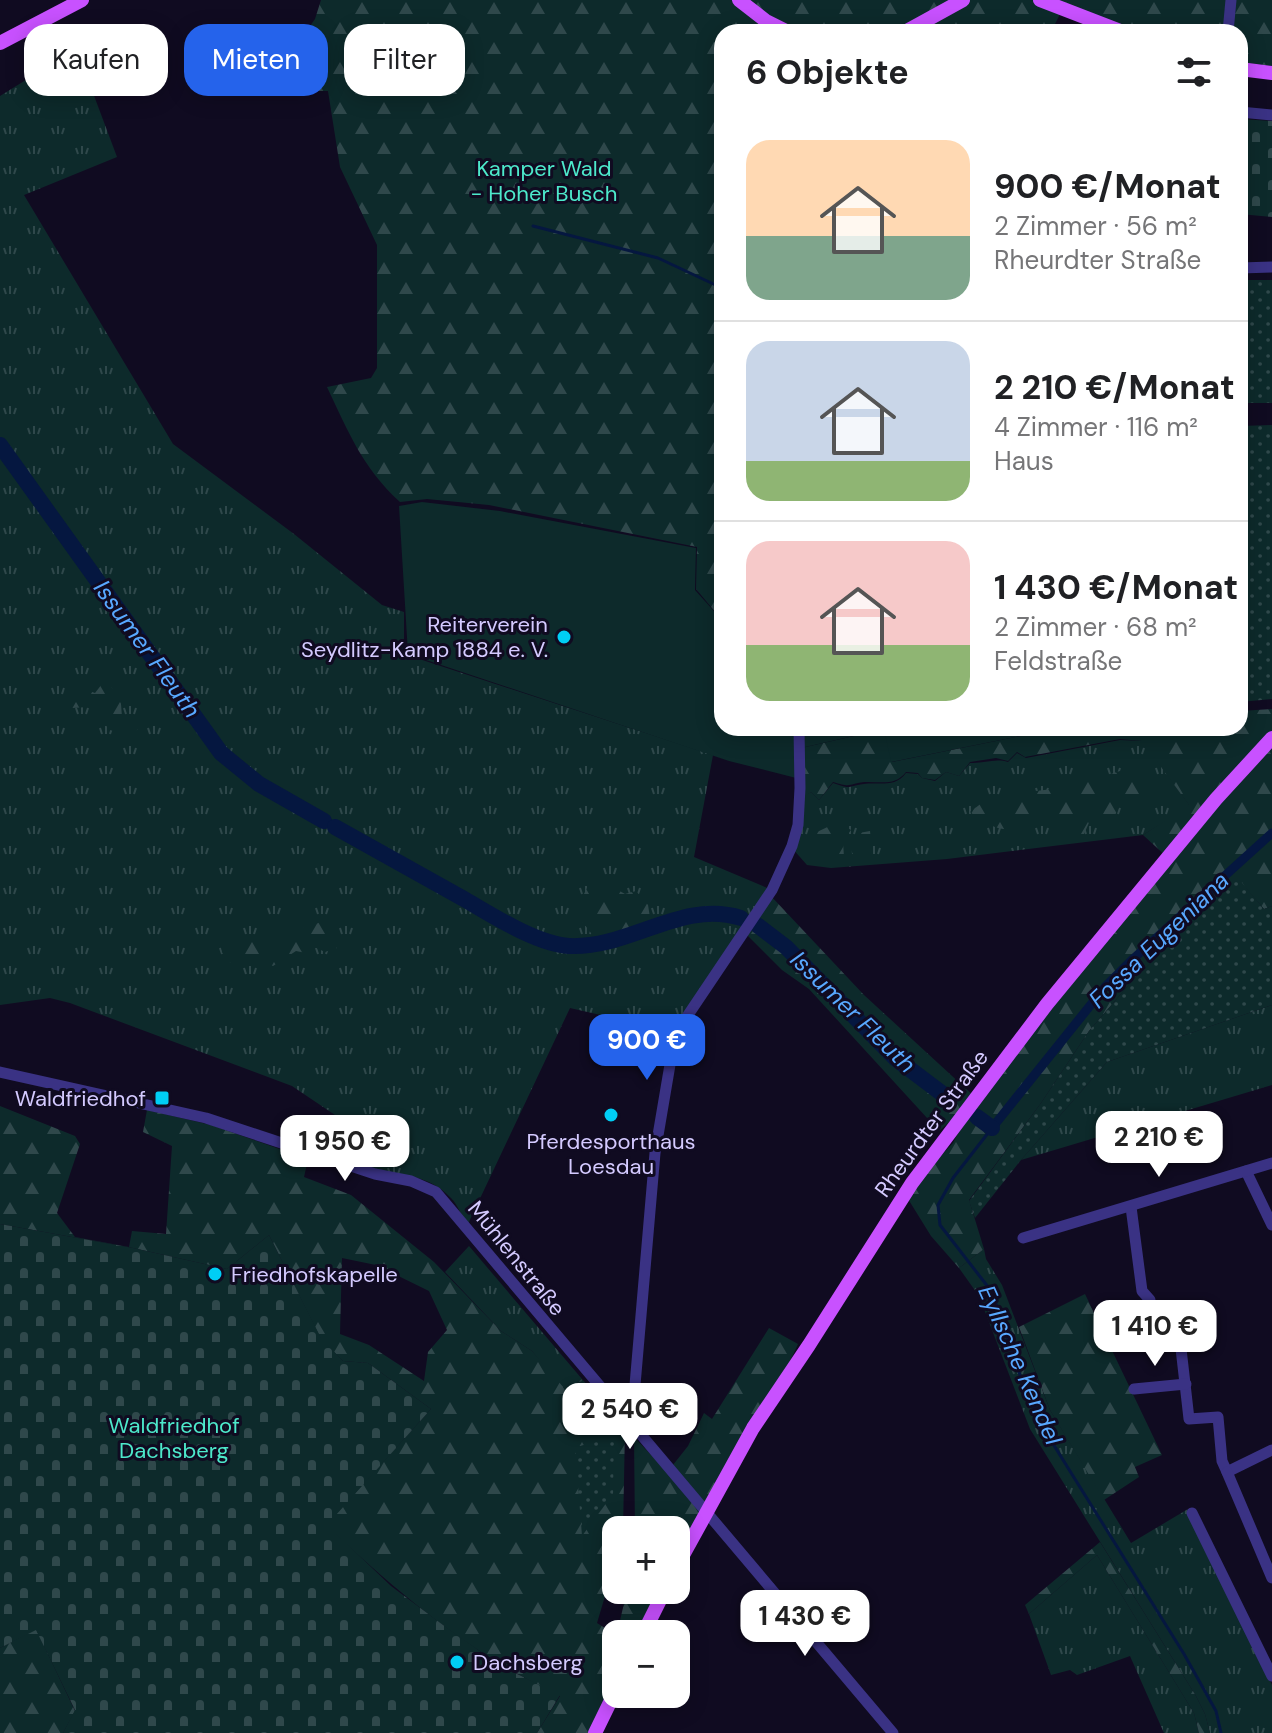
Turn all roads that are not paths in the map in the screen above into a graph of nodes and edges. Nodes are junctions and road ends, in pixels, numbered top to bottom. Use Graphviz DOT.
graph roads {
  1 [pos="82,0"];
  2 [pos="739,0"];
  3 [pos="963,0"];
  4 [pos="1040,0"];
  5 [pos="1231,0"];
  6 [pos="772,24"];
  7 [pos="920,24"];
  8 [pos="1102,24"];
  9 [pos="1229,24"];
  10 [pos="0,43"];
  11 [pos="1248,70"];
  12 [pos="1272,73"];
  13 [pos="1248,113"];
  14 [pos="1272,115"];
  15 [pos="1272,267"];
  16 [pos="1248,268"];
  17 [pos="799,736"];
  18 [pos="1272,738"];
  19 [pos="0,1072"];
  20 [pos="1272,1163"];
  21 [pos="1246,1171"];
  22 [pos="1131,1207"];
  23 [pos="1272,1225"];
  24 [pos="1023,1238"];
  25 [pos="1186,1384"];
  26 [pos="1134,1389"];
  27 [pos="616,1408"];
  28 [pos="1272,1450"];
  29 [pos="1227,1472"];
  30 [pos="705,1512"];
  31 [pos="1192,1513"];
  32 [pos="690,1541"];
  33 [pos="1272,1578"];
  34 [pos="1272,1676"];
  35 [pos="607,1708"];
  36 [pos="595,1733"];
  37 [pos="893,1733"];
  1 -- 10 [label="main road"];
  2 -- 6 [label="main road"];
  3 -- 7 [label="main road"];
  4 -- 8 [label="main road"];
  5 -- 9 [label="street"];
  11 -- 12 [label="main road"];
  13 -- 14 [label="street"];
  15 -- 16 [label="street"];
  17 -- 27 [label="street"];
  18 -- 30 [label="main road, Rheurdter Straße"];
  19 -- 27 [label="street, Mühlenstraße"];
  20 -- 21 [label="street"];
  21 -- 22 [label="street"];
  21 -- 23 [label="street"];
  22 -- 24 [label="street"];
  22 -- 25 [label="street"];
  25 -- 26 [label="street"];
  25 -- 29 [label="street"];
  27 -- 30 [label="street, Mühlenstraße"];
  28 -- 29 [label="street"];
  29 -- 33 [label="street"];
  30 -- 32 [label="main road, Rheurdter Straße"];
  30 -- 37 [label="street, Mühlenstraße"];
  31 -- 34 [label="street"];
  35 -- 36 [label="main road"];
}
